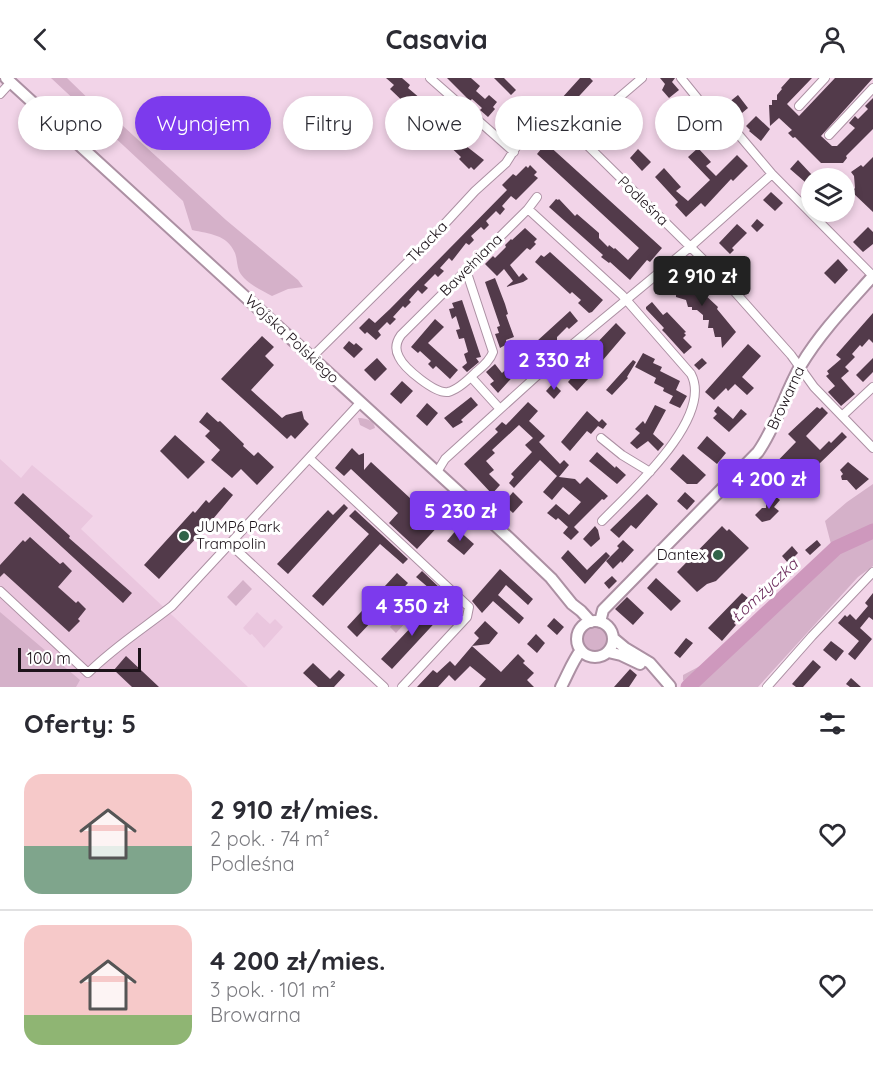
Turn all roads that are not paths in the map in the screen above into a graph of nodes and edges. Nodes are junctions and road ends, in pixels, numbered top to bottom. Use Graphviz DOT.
graph roads {
  1 [pos="430,78"];
  2 [pos="642,78"];
  3 [pos="681,78"];
  4 [pos="825,78"];
  5 [pos="8,80"];
  6 [pos="873,88"];
  7 [pos="0,94"];
  8 [pos="621,96"];
  9 [pos="798,106"];
  10 [pos="829,135"];
  11 [pos="592,150"];
  12 [pos="514,152"];
  13 [pos="772,174"];
  14 [pos="537,197"];
  15 [pos="528,209"];
  16 [pos="690,247"];
  17 [pos="466,270"];
  18 [pos="873,276"];
  19 [pos="626,299"];
  20 [pos="311,358"];
  21 [pos="800,367"];
  22 [pos="471,377"];
  23 [pos="873,387"];
  24 [pos="360,403"];
  25 [pos="500,409"];
  26 [pos="842,416"];
  27 [pos="601,438"];
  28 [pos="873,448"];
  29 [pos="309,458"];
  30 [pos="437,472"];
  31 [pos="650,472"];
  32 [pos="602,521"];
  33 [pos="230,544"];
  34 [pos="873,572"];
  35 [pos="0,591"];
  36 [pos="572,604"];
  37 [pos="595,622"];
  38 [pos="580,630"];
  39 [pos="613,638"];
  40 [pos="608,652"];
  41 [pos="585,653"];
  42 [pos="671,686"];
  43 [pos="384,687"];
  44 [pos="402,687"];
  45 [pos="561,687"];
  46 [pos="767,687"];
  1 -- 12 [label="street"];
  2 -- 8 [label="street"];
  3 -- 13 [label="street"];
  4 -- 9 [label="street"];
  5 -- 7 [label="street"];
  5 -- 20 [label="main road, Wojska Polskiego"];
  6 -- 10 [label="street"];
  11 -- 16 [label="street, Podleśna"];
  12 -- 20 [label="street, Tkacka"];
  13 -- 16 [label="street"];
  13 -- 18 [label="street"];
  14 -- 15 [label="street, Bawełniana"];
  15 -- 17 [label="street, Bawełniana"];
  15 -- 19 [label="street"];
  16 -- 19 [label="street"];
  16 -- 21 [label="street, Podleśna"];
  17 -- 22 [label="street"];
  17 -- 22 [label="street, Bawełniana"];
  18 -- 21 [label="main road, Browarna"];
  19 -- 25 [label="street"];
  19 -- 31 [label="street"];
  20 -- 24 [label="main road, Wojska Polskiego"];
  21 -- 26 [label="street, Podleśna"];
  21 -- 37 [label="main road, Browarna"];
  22 -- 25 [label="street"];
  23 -- 26 [label="street"];
  24 -- 29 [label="street"];
  24 -- 30 [label="main road, Wojska Polskiego"];
  25 -- 30 [label="street"];
  26 -- 28 [label="street, Podleśna"];
  27 -- 31 [label="street"];
  29 -- 33 [label="street"];
  29 -- 44 [label="street"];
  30 -- 36 [label="main road, Wojska Polskiego"];
  31 -- 32 [label="street"];
  33 -- 35 [label="street"];
  33 -- 43 [label="street"];
  34 -- 46 [label="street"];
  36 -- 37 [label="main road, Wojska Polskiego"];
  36 -- 38 [label="main road, Wojska Polskiego"];
  37 -- 38 [label="main road"];
  37 -- 39 [label="main road"];
  38 -- 41 [label="main road"];
  39 -- 40 [label="main road"];
  39 -- 42 [label="main road"];
  40 -- 41 [label="main road"];
  40 -- 42 [label="main road"];
  41 -- 45 [label="main road"];
}
